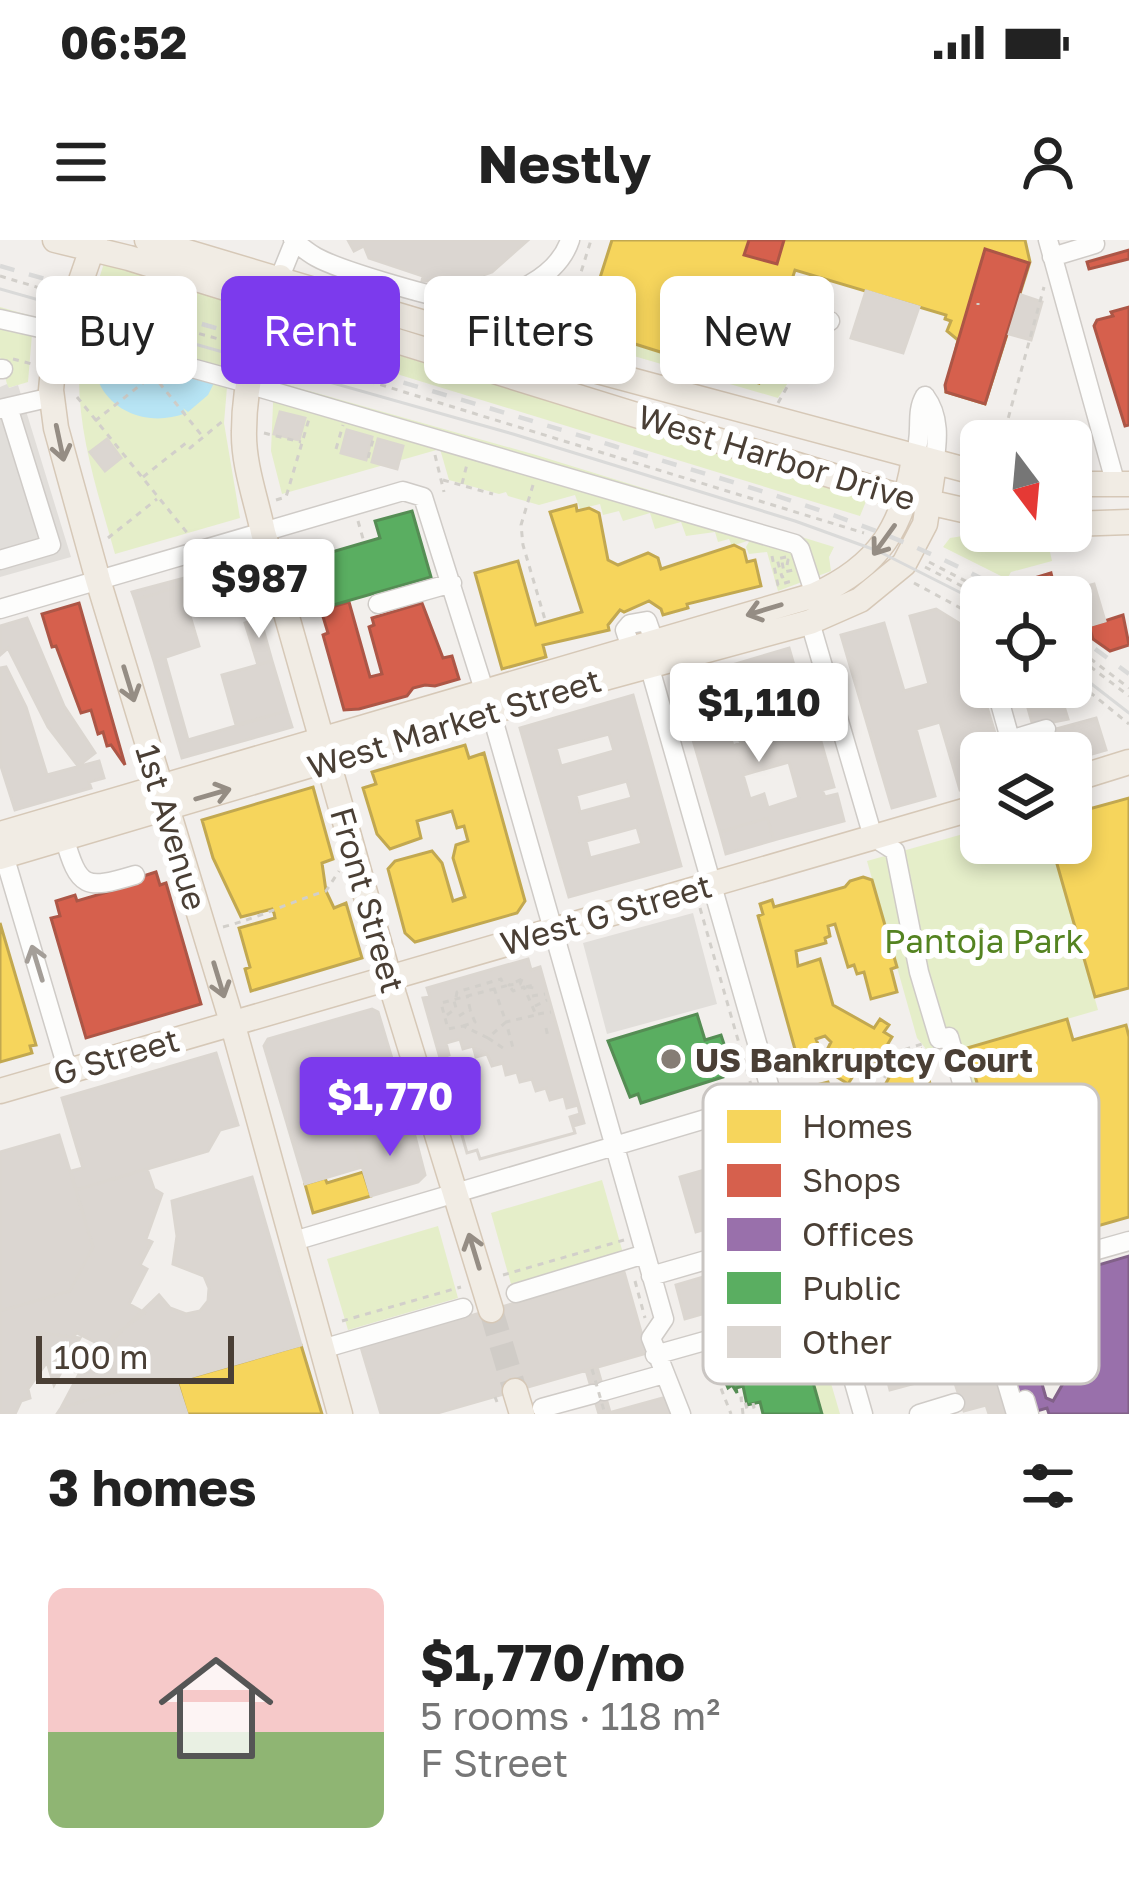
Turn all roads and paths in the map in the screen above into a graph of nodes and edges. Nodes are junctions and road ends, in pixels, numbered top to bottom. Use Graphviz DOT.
graph roads {
  1 [pos="55,240"];
  2 [pos="147,240"];
  3 [pos="570,240"];
  4 [pos="591,240"];
  5 [pos="294,241"];
  6 [pos="93,244"];
  7 [pos="1096,244"];
  8 [pos="1050,248"];
  9 [pos="0,276"];
  10 [pos="221,276"];
  11 [pos="240,276"];
  12 [pos="281,276"];
  13 [pos="541,276"];
  14 [pos="580,276"];
  15 [pos="36,287"];
  16 [pos="424,291"];
  17 [pos="0,319"];
  18 [pos="36,327"];
  19 [pos="400,331"];
  20 [pos="816,352"];
  21 [pos="636,380"];
  22 [pos="250,384"];
  23 [pos="380,384"];
  24 [pos="792,384"];
  25 [pos="261,388"];
  26 [pos="64,397"];
  27 [pos="314,403"];
  28 [pos="778,403"];
  29 [pos="4,408"];
  30 [pos="346,412"];
  31 [pos="229,417"];
  32 [pos="1007,420"];
  33 [pos="95,421"];
  34 [pos="378,421"];
  35 [pos="264,434"];
  36 [pos="203,437"];
  37 [pos="302,442"];
  38 [pos="469,446"];
  39 [pos="336,449"];
  40 [pos="368,458"];
  41 [pos="924,461"];
  42 [pos="960,469"];
  43 [pos="142,478"];
  44 [pos="441,480"];
  45 [pos="1092,484"];
  46 [pos="462,485"];
  47 [pos="1122,485"];
  48 [pos="444,492"];
  49 [pos="493,494"];
  50 [pos="530,494"];
  51 [pos="158,498"];
  52 [pos="919,501"];
  53 [pos="278,508"];
  54 [pos="960,510"];
  55 [pos="358,521"];
  56 [pos="1092,525"];
  57 [pos="1128,528"];
  58 [pos="263,532"];
  59 [pos="190,537"];
  60 [pos="873,537"];
  61 [pos="106,539"];
  62 [pos="364,542"];
  63 [pos="799,548"];
  64 [pos="0,560"];
  65 [pos="787,565"];
  66 [pos="98,580"];
  67 [pos="960,580"];
  68 [pos="798,581"];
  69 [pos="452,583"];
  70 [pos="914,583"];
  71 [pos="960,583"];
  72 [pos="378,604"];
  73 [pos="0,608"];
  74 [pos="960,608"];
  75 [pos="546,622"];
  76 [pos="810,622"];
  77 [pos="645,652"];
  78 [pos="1092,660"];
  79 [pos="1092,668"];
  80 [pos="1129,688"];
  81 [pos="1092,694"];
  82 [pos="1129,696"];
  83 [pos="487,703"];
  84 [pos="1129,724"];
  85 [pos="1046,729"];
  86 [pos="1040,732"];
  87 [pos="325,750"];
  88 [pos="1129,762"];
  89 [pos="1092,773"];
  90 [pos="163,798"];
  91 [pos="107,803"];
  92 [pos="960,812"];
  93 [pos="873,837"];
  94 [pos="71,843"];
  95 [pos="1,847"];
  96 [pos="357,863"];
  97 [pos="135,875"];
  98 [pos="706,895"];
  99 [pos="223,927"];
  100 [pos="553,929"];
  101 [pos="389,975"];
  102 [pos="508,975"];
  103 [pos="504,983"];
  104 [pos="494,986"];
  105 [pos="545,994"];
  106 [pos="467,995"];
  107 [pos="530,996"];
  108 [pos="455,999"];
  109 [pos="548,1000"];
  110 [pos="533,1006"];
  111 [pos="470,1009"];
  112 [pos="458,1012"];
  113 [pos="551,1012"];
  114 [pos="444,1015"];
  115 [pos="536,1015"];
  116 [pos="232,1022"];
  117 [pos="506,1022"];
  118 [pos="462,1026"];
  119 [pos="546,1028"];
  120 [pos="488,1037"];
  121 [pos="548,1037"];
  122 [pos="939,1039"];
  123 [pos="513,1048"];
  124 [pos="506,1050"];
  125 [pos="68,1070"];
  126 [pos="751,1084"];
  127 [pos="768,1084"];
  128 [pos="881,1084"];
  129 [pos="962,1084"];
  130 [pos="0,1090"];
  131 [pos="703,1120"];
  132 [pos="614,1146"];
  133 [pos="457,1192"];
  134 [pos="624,1240"];
  135 [pos="294,1241"];
  136 [pos="1129,1241"];
  137 [pos="1099,1249"];
  138 [pos="703,1255"];
  139 [pos="642,1266"];
  140 [pos="503,1275"];
  141 [pos="463,1286"];
  142 [pos="516,1293"];
  143 [pos="463,1308"];
  144 [pos="491,1310"];
  145 [pos="342,1321"];
  146 [pos="703,1342"];
  147 [pos="322,1349"];
  148 [pos="657,1356"];
  149 [pos="592,1369"];
  150 [pos="719,1384"];
  151 [pos="854,1384"];
  152 [pos="956,1403"];
  153 [pos="516,1406"];
  154 [pos="754,1408"];
  155 [pos="340,1414"];
  156 [pos="605,1414"];
  157 [pos="681,1414"];
  158 [pos="731,1414"];
  159 [pos="743,1414"];
  160 [pos="863,1414"];
  161 [pos="919,1414"];
  1 -- 6 [label="main road, West Harbor Drive"];
  2 -- 11 [label="main road, West Harbor Drive"];
  3 -- 13 [label="street"];
  4 -- 14 [label="path"];
  5 -- 12 [label="street"];
  5 -- 16 [label="street"];
  6 -- 10 [label="main road, West Harbor Drive"];
  6 -- 26 [label="main road, 1st Avenue"];
  7 -- 8 [label="street"];
  8 -- 32 [label="path"];
  8 -- 47 [label="street"];
  9 -- 15 [label="path"];
  17 -- 18 [label="street"];
  19 -- 52 [label="main road, West Harbor Drive"];
  20 -- 20 [label="street"];
  21 -- 41 [label="main road, West Harbor Drive"];
  22 -- 58 [label="main road, Front Street"];
  23 -- 60 [label="path"];
  24 -- 28 [label="path"];
  25 -- 27 [label="street"];
  26 -- 29 [label="street"];
  26 -- 33 [label="path"];
  26 -- 66 [label="main road, 1st Avenue, one-way"];
  27 -- 30 [label="street"];
  27 -- 37 [label="path"];
  29 -- 64 [label="street"];
  30 -- 34 [label="street"];
  30 -- 39 [label="path"];
  31 -- 36 [label="path"];
  33 -- 36 [label="path"];
  33 -- 43 [label="path"];
  34 -- 38 [label="street"];
  34 -- 40 [label="path"];
  35 -- 37 [label="path"];
  36 -- 43 [label="path"];
  37 -- 53 [label="path"];
  38 -- 44 [label="path"];
  38 -- 46 [label="path"];
  38 -- 63 [label="street"];
  41 -- 42 [label="main road, West Harbor Drive"];
  41 -- 52 [label="main road, West Market Street"];
  43 -- 51 [label="path"];
  44 -- 46 [label="path"];
  44 -- 48 [label="path"];
  45 -- 47 [label="main road"];
  46 -- 49 [label="path"];
  47 -- 57 [label="main road"];
  50 -- 75 [label="path"];
  51 -- 59 [label="path"];
  51 -- 61 [label="path"];
  52 -- 54 [label="main road, West Harbor Drive"];
  52 -- 68 [label="main road, West Market Street, one-way"];
  52 -- 76 [label="main road, West Market Street"];
  55 -- 62 [label="path"];
  56 -- 57 [label="main road"];
  58 -- 66 [label="street"];
  58 -- 69 [label="street"];
  58 -- 87 [label="main road, Front Street"];
  63 -- 68 [label="street"];
  63 -- 68 [label="path"];
  65 -- 68 [label="path"];
  66 -- 73 [label="street"];
  66 -- 90 [label="main road, 1st Avenue, one-way"];
  67 -- 71 [label="path"];
  68 -- 77 [label="main road, West Market Street, one-way"];
  69 -- 72 [label="street"];
  69 -- 83 [label="street"];
  70 -- 74 [label="path"];
  76 -- 77 [label="main road, West Market Street"];
  76 -- 93 [label="street"];
  77 -- 83 [label="main road, West Market Street"];
  77 -- 83 [label="main road, West Market Street"];
  77 -- 98 [label="street"];
  78 -- 80 [label="path"];
  79 -- 82 [label="path"];
  81 -- 84 [label="path"];
  83 -- 87 [label="main road, West Market Street"];
  83 -- 100 [label="street"];
  85 -- 86 [label="street"];
  87 -- 90 [label="main road, West Market Street"];
  87 -- 96 [label="main road, Front Street"];
  88 -- 89 [label="main road"];
  90 -- 91 [label="main road"];
  90 -- 94 [label="main road"];
  90 -- 116 [label="main road, 1st Avenue, one-way"];
  91 -- 94 [label="main road"];
  91 -- 95 [label="main road"];
  92 -- 93 [label="main road, West G Street"];
  93 -- 98 [label="main road, West G Street"];
  93 -- 122 [label="street"];
  94 -- 95 [label="main road"];
  94 -- 97 [label="street"];
  125 -- 95 [label="street, one-way"];
  96 -- 99 [label="path"];
  96 -- 101 [label="main road, Front Street"];
  98 -- 100 [label="main road, West G Street"];
  98 -- 126 [label="path"];
  98 -- 127 [label="street"];
  100 -- 101 [label="main road, West G Street"];
  100 -- 132 [label="street"];
  101 -- 116 [label="main road, West G Street"];
  101 -- 133 [label="main road, Front Street"];
  102 -- 103 [label="path"];
  103 -- 104 [label="path"];
  103 -- 107 [label="path"];
  103 -- 108 [label="path"];
  104 -- 106 [label="path"];
  104 -- 117 [label="path"];
  105 -- 107 [label="path"];
  106 -- 108 [label="path"];
  106 -- 111 [label="path"];
  107 -- 110 [label="path"];
  108 -- 112 [label="path"];
  108 -- 114 [label="path"];
  109 -- 110 [label="path"];
  110 -- 115 [label="path"];
  111 -- 112 [label="path"];
  111 -- 118 [label="path"];
  112 -- 114 [label="path"];
  112 -- 118 [label="path"];
  113 -- 115 [label="path"];
  114 -- 118 [label="path"];
  115 -- 117 [label="path"];
  116 -- 125 [label="main road, G Street"];
  116 -- 135 [label="main road, 1st Avenue"];
  117 -- 120 [label="path"];
  117 -- 123 [label="path"];
  118 -- 120 [label="path"];
  119 -- 121 [label="path"];
  120 -- 124 [label="path"];
  122 -- 128 [label="path"];
  122 -- 129 [label="street"];
  125 -- 130 [label="main road, G Street"];
  131 -- 132 [label="street"];
  132 -- 133 [label="street"];
  132 -- 139 [label="street"];
  133 -- 135 [label="street"];
  144 -- 133 [label="main road, Front Street, one-way"];
  134 -- 140 [label="path"];
  135 -- 147 [label="main road, 1st Avenue"];
  136 -- 137 [label="street"];
  138 -- 139 [label="street"];
  139 -- 142 [label="street"];
  139 -- 148 [label="path"];
  139 -- 148 [label="street"];
  141 -- 145 [label="path"];
  143 -- 147 [label="street"];
  146 -- 148 [label="street"];
  147 -- 155 [label="main road, 1st Avenue"];
  148 -- 153 [label="street"];
  148 -- 157 [label="street"];
  149 -- 156 [label="path, bridge"];
  150 -- 158 [label="path"];
  151 -- 160 [label="street"];
  152 -- 161 [label="street"];
  154 -- 159 [label="path"];
}
